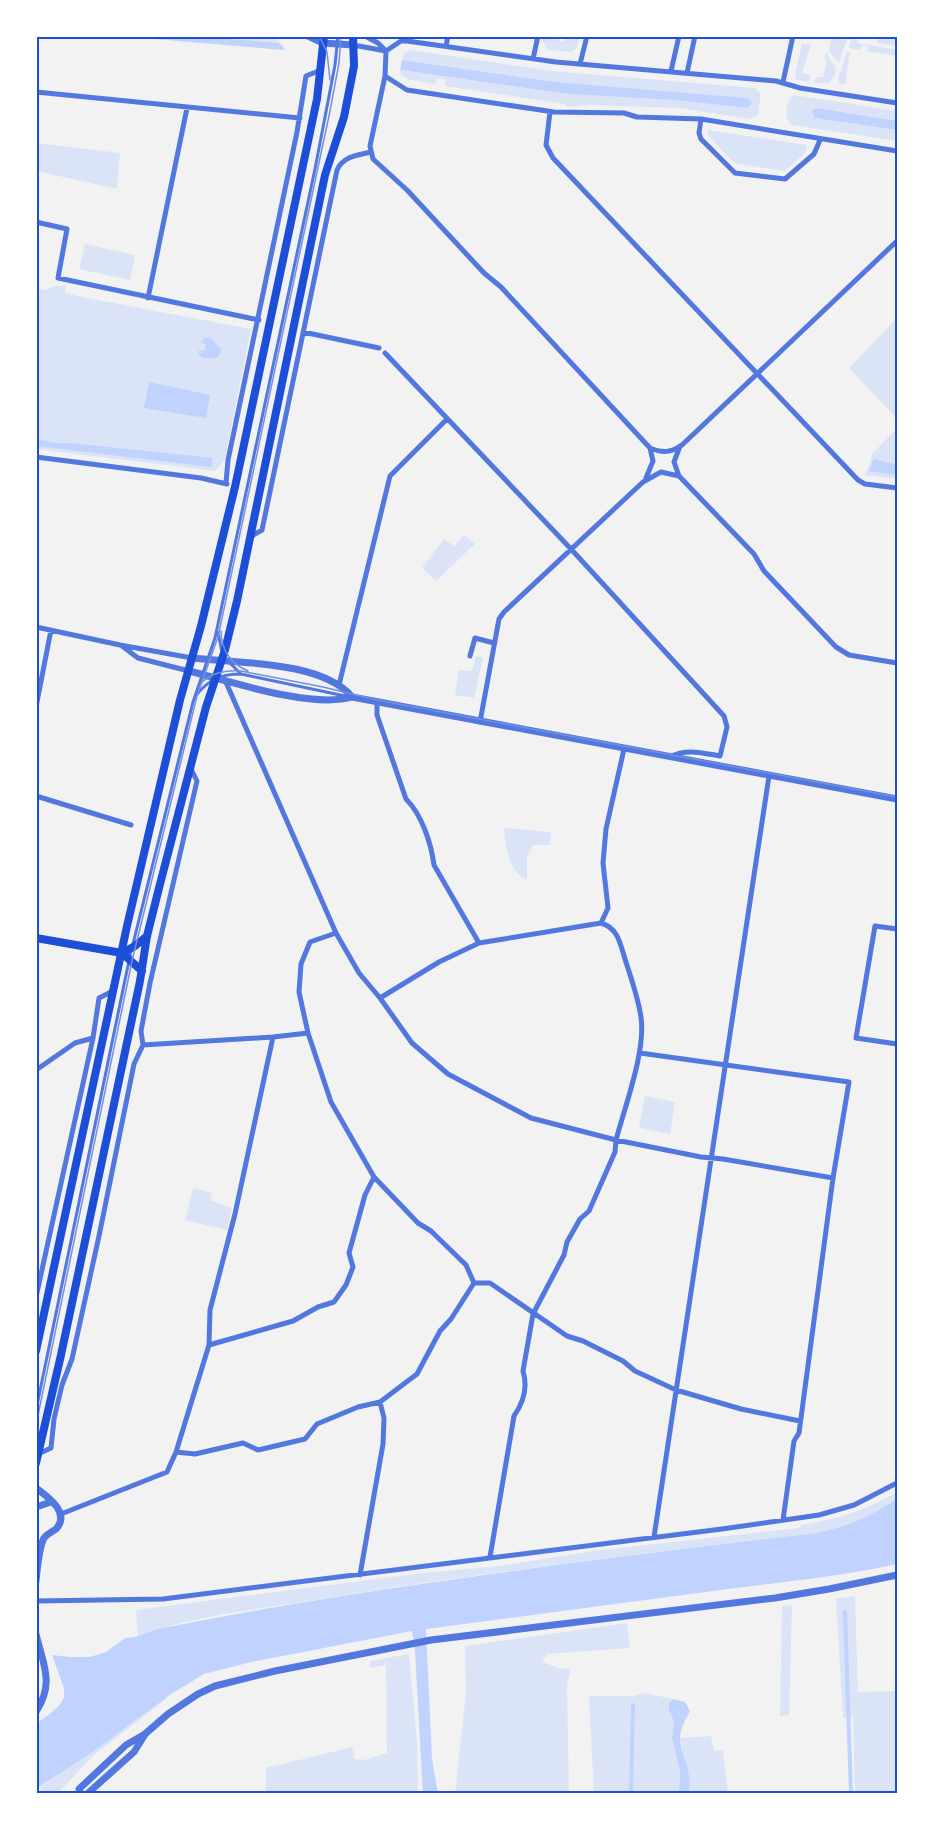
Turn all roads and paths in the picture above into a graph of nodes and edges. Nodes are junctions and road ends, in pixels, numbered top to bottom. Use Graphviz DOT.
graph roads {
  1 [pos="308,36"];
  2 [pos="366,36"];
  3 [pos="448,36"];
  4 [pos="538,36"];
  5 [pos="587,36"];
  6 [pos="680,36"];
  7 [pos="695,36"];
  8 [pos="793,36"];
  9 [pos="323,39"];
  10 [pos="338,40"];
  11 [pos="353,40"];
  12 [pos="446,46"];
  13 [pos="386,51"];
  14 [pos="533,59"];
  15 [pos="580,64"];
  16 [pos="321,70"];
  17 [pos="671,71"];
  18 [pos="687,73"];
  19 [pos="385,76"];
  20 [pos="783,82"];
  21 [pos="36,92"];
  22 [pos="897,103"];
  23 [pos="188,108"];
  24 [pos="550,111"];
  25 [pos="300,118"];
  26 [pos="701,119"];
  27 [pos="820,140"];
  28 [pos="897,151"];
  29 [pos="371,152"];
  30 [pos="36,222"];
  31 [pos="897,241"];
  32 [pos="148,298"];
  33 [pos="259,320"];
  34 [pos="303,332"];
  35 [pos="379,348"];
  36 [pos="385,353"];
  37 [pos="757,374"];
  38 [pos="447,419"];
  39 [pos="682,445"];
  40 [pos="650,448"];
  41 [pos="36,457"];
  42 [pos="679,476"];
  43 [pos="643,482"];
  44 [pos="226,483"];
  45 [pos="235,487"];
  46 [pos="897,488"];
  47 [pos="250,537"];
  48 [pos="571,549"];
  49 [pos="36,627"];
  50 [pos="217,629"];
  51 [pos="51,630"];
  52 [pos="494,643"];
  53 [pos="120,645"];
  54 [pos="470,656"];
  55 [pos="192,658"];
  56 [pos="224,659"];
  57 [pos="207,660"];
  58 [pos="897,663"];
  59 [pos="189,671"];
  60 [pos="202,674"];
  61 [pos="241,674"];
  62 [pos="215,677"];
  63 [pos="225,680"];
  64 [pos="339,685"];
  65 [pos="195,696"];
  66 [pos="352,698"];
  67 [pos="377,703"];
  68 [pos="36,707"];
  69 [pos="480,722"];
  70 [pos="624,749"];
  71 [pos="670,758"];
  72 [pos="191,769"];
  73 [pos="769,776"];
  74 [pos="36,796"];
  75 [pos="897,799"];
  76 [pos="131,825"];
  77 [pos="601,923"];
  78 [pos="897,929"];
  79 [pos="336,933"];
  80 [pos="147,936"];
  81 [pos="36,938"];
  82 [pos="478,943"];
  83 [pos="122,953"];
  84 [pos="131,954"];
  85 [pos="142,971"];
  86 [pos="112,991"];
  87 [pos="380,998"];
  88 [pos="308,1033"];
  89 [pos="273,1037"];
  90 [pos="93,1038"];
  91 [pos="897,1044"];
  92 [pos="144,1045"];
  93 [pos="640,1053"];
  94 [pos="725,1066"];
  95 [pos="36,1070"];
  96 [pos="616,1140"];
  97 [pos="711,1158"];
  98 [pos="374,1177"];
  99 [pos="833,1179"];
  100 [pos="474,1283"];
  101 [pos="36,1297"];
  102 [pos="533,1314"];
  103 [pos="209,1344"];
  104 [pos="36,1351"];
  105 [pos="676,1390"];
  106 [pos="380,1402"];
  107 [pos="36,1410"];
  108 [pos="800,1420"];
  109 [pos="176,1452"];
  110 [pos="37,1459"];
  111 [pos="897,1483"];
  112 [pos="36,1488"];
  113 [pos="51,1502"];
  114 [pos="36,1507"];
  115 [pos="61,1514"];
  116 [pos="783,1520"];
  117 [pos="654,1537"];
  118 [pos="490,1557"];
  119 [pos="360,1575"];
  120 [pos="897,1575"];
  121 [pos="36,1581"];
  122 [pos="36,1601"];
  123 [pos="36,1634"];
  124 [pos="36,1712"];
  125 [pos="145,1734"];
  126 [pos="93,1777"];
  127 [pos="99,1785"];
  128 [pos="78,1792"];
  129 [pos="87,1794"];
  130 [pos="101,1794"];
  1 -- 9 [label="street"];
  2 -- 13 [label="street"];
  3 -- 12 [label="street"];
  4 -- 14 [label="street"];
  5 -- 15 [label="street"];
  6 -- 17 [label="street"];
  7 -- 18 [label="street"];
  8 -- 20 [label="street"];
  9 -- 10 [label="street"];
  9 -- 16 [label="main road"];
  10 -- 11 [label="street"];
  10 -- 50 [label="lane"];
  11 -- 13 [label="street"];
  11 -- 47 [label="main road"];
  12 -- 13 [label="street"];
  12 -- 14 [label="street"];
  13 -- 19 [label="street"];
  14 -- 15 [label="street"];
  15 -- 17 [label="street"];
  16 -- 25 [label="street"];
  16 -- 45 [label="main road"];
  17 -- 18 [label="street"];
  18 -- 20 [label="street"];
  19 -- 24 [label="street"];
  19 -- 29 [label="street"];
  20 -- 22 [label="street"];
  21 -- 23 [label="street"];
  23 -- 25 [label="street"];
  23 -- 32 [label="street"];
  24 -- 26 [label="street"];
  24 -- 37 [label="street"];
  25 -- 33 [label="street"];
  26 -- 27 [label="street"];
  26 -- 27 [label="street"];
  27 -- 28 [label="street"];
  29 -- 34 [label="street"];
  29 -- 40 [label="street"];
  30 -- 32 [label="street"];
  31 -- 37 [label="street"];
  32 -- 33 [label="street"];
  33 -- 44 [label="street"];
  34 -- 35 [label="street"];
  34 -- 47 [label="street"];
  36 -- 38 [label="street"];
  37 -- 39 [label="street"];
  37 -- 46 [label="street"];
  38 -- 48 [label="street"];
  38 -- 64 [label="street"];
  39 -- 40 [label="street"];
  39 -- 42 [label="street"];
  40 -- 43 [label="street"];
  41 -- 44 [label="street"];
  42 -- 43 [label="street"];
  42 -- 58 [label="street"];
  43 -- 48 [label="street"];
  44 -- 45 [label="street"];
  45 -- 55 [label="main road"];
  47 -- 56 [label="main road"];
  48 -- 52 [label="street"];
  48 -- 71 [label="street"];
  49 -- 51 [label="street"];
  50 -- 56 [label="lane"];
  50 -- 57 [label="lane"];
  51 -- 53 [label="street"];
  51 -- 68 [label="street"];
  52 -- 54 [label="street"];
  52 -- 69 [label="street"];
  53 -- 55 [label="street"];
  53 -- 59 [label="street"];
  55 -- 57 [label="street"];
  55 -- 59 [label="main road"];
  56 -- 57 [label="street"];
  56 -- 61 [label="lane"];
  56 -- 62 [label="main road"];
  56 -- 64 [label="street"];
  57 -- 60 [label="lane"];
  59 -- 60 [label="street"];
  59 -- 83 [label="main road"];
  60 -- 62 [label="street"];
  60 -- 65 [label="lane"];
  61 -- 62 [label="lane"];
  61 -- 66 [label="lane"];
  62 -- 63 [label="street"];
  62 -- 65 [label="lane"];
  62 -- 72 [label="main road"];
  63 -- 66 [label="street"];
  63 -- 79 [label="street"];
  64 -- 66 [label="street"];
  65 -- 84 [label="lane"];
  66 -- 67 [label="street"];
  67 -- 69 [label="street"];
  67 -- 82 [label="street"];
  69 -- 70 [label="street"];
  70 -- 71 [label="street"];
  70 -- 77 [label="street"];
  71 -- 73 [label="street"];
  72 -- 80 [label="main road"];
  72 -- 92 [label="street"];
  73 -- 75 [label="street"];
  73 -- 94 [label="street"];
  74 -- 76 [label="street"];
  77 -- 82 [label="street"];
  77 -- 93 [label="street"];
  78 -- 91 [label="street"];
  79 -- 87 [label="street"];
  79 -- 88 [label="street"];
  80 -- 84 [label="main road"];
  80 -- 85 [label="main road"];
  81 -- 83 [label="main road"];
  82 -- 87 [label="street"];
  83 -- 84 [label="main road"];
  83 -- 86 [label="main road"];
  84 -- 85 [label="main road"];
  84 -- 107 [label="lane"];
  85 -- 110 [label="main road"];
  86 -- 90 [label="street"];
  86 -- 104 [label="main road"];
  87 -- 96 [label="street"];
  88 -- 89 [label="street"];
  88 -- 98 [label="street"];
  89 -- 92 [label="street"];
  89 -- 103 [label="street"];
  90 -- 95 [label="street"];
  90 -- 101 [label="street"];
  92 -- 110 [label="street"];
  93 -- 94 [label="street"];
  93 -- 96 [label="street"];
  94 -- 97 [label="street"];
  94 -- 99 [label="street"];
  96 -- 97 [label="street"];
  96 -- 102 [label="street"];
  97 -- 99 [label="street"];
  97 -- 105 [label="street"];
  98 -- 100 [label="street"];
  98 -- 103 [label="street"];
  99 -- 108 [label="street"];
  100 -- 102 [label="street"];
  100 -- 106 [label="street"];
  102 -- 105 [label="street"];
  102 -- 118 [label="street"];
  103 -- 109 [label="street"];
  105 -- 108 [label="street"];
  105 -- 117 [label="street"];
  106 -- 109 [label="street"];
  106 -- 119 [label="street"];
  108 -- 116 [label="street"];
  109 -- 115 [label="street"];
  111 -- 116 [label="street"];
  112 -- 113 [label="street"];
  113 -- 114 [label="street"];
  113 -- 115 [label="street"];
  115 -- 121 [label="street"];
  116 -- 117 [label="street"];
  117 -- 118 [label="street"];
  118 -- 119 [label="street"];
  119 -- 122 [label="street"];
  120 -- 125 [label="street"];
  123 -- 124 [label="street"];
  125 -- 126 [label="street"];
  125 -- 127 [label="street"];
  126 -- 127 [label="street"];
  126 -- 128 [label="street"];
  127 -- 129 [label="street"];
  127 -- 130 [label="street"];
}
